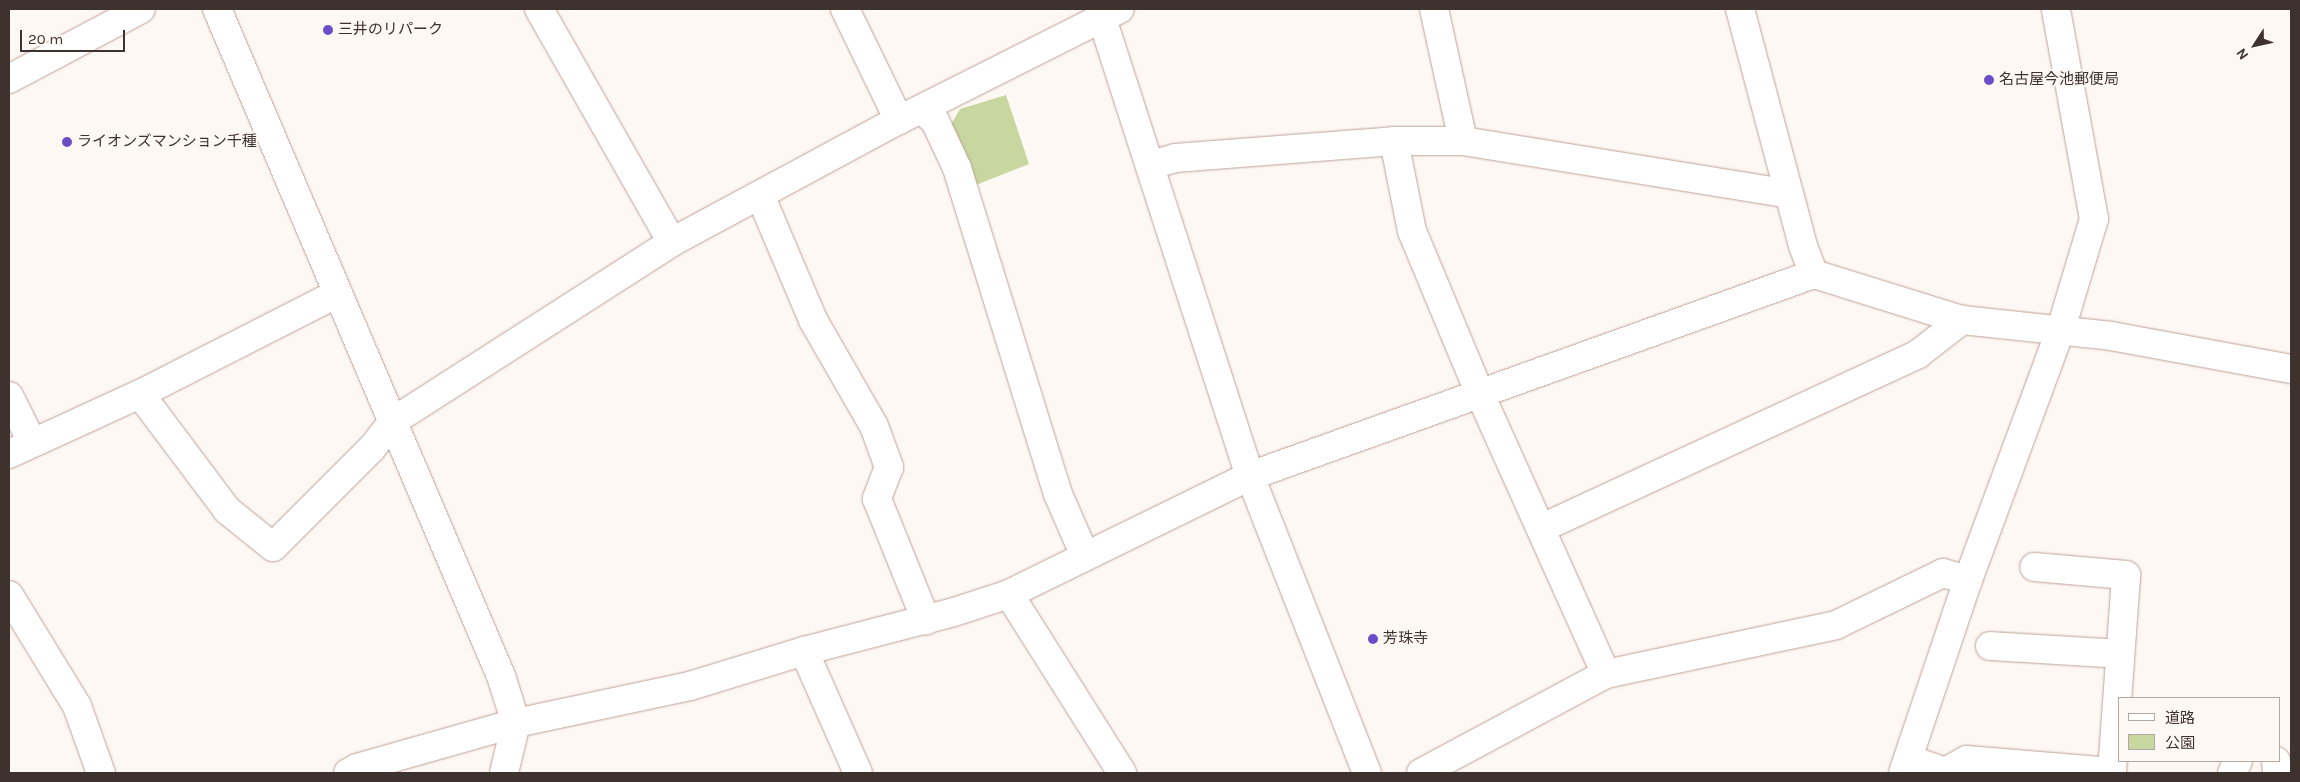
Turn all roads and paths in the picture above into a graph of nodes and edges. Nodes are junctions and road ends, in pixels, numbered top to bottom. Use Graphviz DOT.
graph roads {
  1 [pos="141,9"];
  2 [pos="217,9"];
  3 [pos="539,9"];
  4 [pos="845,9"];
  5 [pos="1434,9"];
  6 [pos="1740,9"];
  7 [pos="2056,9"];
  8 [pos="1107,11"];
  9 [pos="9,79"];
  10 [pos="911,115"];
  11 [pos="1394,141"];
  12 [pos="1463,141"];
  13 [pos="1152,165"];
  14 [pos="1789,194"];
  15 [pos="760,195"];
  16 [pos="672,242"];
  17 [pos="1814,274"];
  18 [pos="338,293"];
  19 [pos="1962,320"];
  20 [pos="2061,328"];
  21 [pos="2291,369"];
  22 [pos="140,394"];
  23 [pos="1480,394"];
  24 [pos="9,396"];
  25 [pos="392,422"];
  26 [pos="20,448"];
  27 [pos="1250,476"];
  28 [pos="1542,528"];
  29 [pos="1085,556"];
  30 [pos="2034,567"];
  31 [pos="1968,580"];
  32 [pos="1009,594"];
  33 [pos="9,595"];
  34 [pos="926,620"];
  35 [pos="1990,646"];
  36 [pos="804,651"];
  37 [pos="2120,654"];
  38 [pos="1606,674"];
  39 [pos="2120,697"];
  40 [pos="516,723"];
  41 [pos="1905,766"];
  42 [pos="2119,772"];
  43 [pos="101,773"];
  44 [pos="348,773"];
  45 [pos="504,773"];
  46 [pos="858,773"];
  47 [pos="1122,773"];
  48 [pos="1367,773"];
  49 [pos="1421,773"];
  50 [pos="1945,773"];
  1 -- 9 [label="street"];
  2 -- 18 [label="street"];
  3 -- 16 [label="street"];
  4 -- 10 [label="street"];
  5 -- 12 [label="street"];
  6 -- 14 [label="street"];
  7 -- 20 [label="street"];
  8 -- 10 [label="street"];
  8 -- 13 [label="street"];
  10 -- 15 [label="street"];
  10 -- 29 [label="street"];
  11 -- 12 [label="street"];
  11 -- 13 [label="street"];
  11 -- 23 [label="street"];
  12 -- 14 [label="street"];
  13 -- 27 [label="street"];
  14 -- 17 [label="street"];
  15 -- 16 [label="street"];
  15 -- 34 [label="street"];
  16 -- 25 [label="street"];
  17 -- 19 [label="street"];
  17 -- 23 [label="street"];
  18 -- 22 [label="street"];
  18 -- 25 [label="street"];
  19 -- 20 [label="street"];
  19 -- 28 [label="street"];
  20 -- 21 [label="street"];
  20 -- 31 [label="street"];
  22 -- 25 [label="street"];
  22 -- 26 [label="street"];
  23 -- 27 [label="street"];
  23 -- 28 [label="street"];
  24 -- 26 [label="street"];
  25 -- 40 [label="street"];
  27 -- 29 [label="street"];
  27 -- 48 [label="street"];
  28 -- 38 [label="street"];
  29 -- 32 [label="street"];
  30 -- 37 [label="street"];
  31 -- 38 [label="street"];
  31 -- 41 [label="street"];
  32 -- 34 [label="street"];
  32 -- 47 [label="street"];
  33 -- 43 [label="street"];
  34 -- 36 [label="street"];
  35 -- 37 [label="street"];
  36 -- 40 [label="street"];
  36 -- 46 [label="street"];
  37 -- 39 [label="street"];
  38 -- 49 [label="street"];
  40 -- 44 [label="street"];
  40 -- 45 [label="street"];
  41 -- 50 [label="street"];
  42 -- 50 [label="street"];
}
